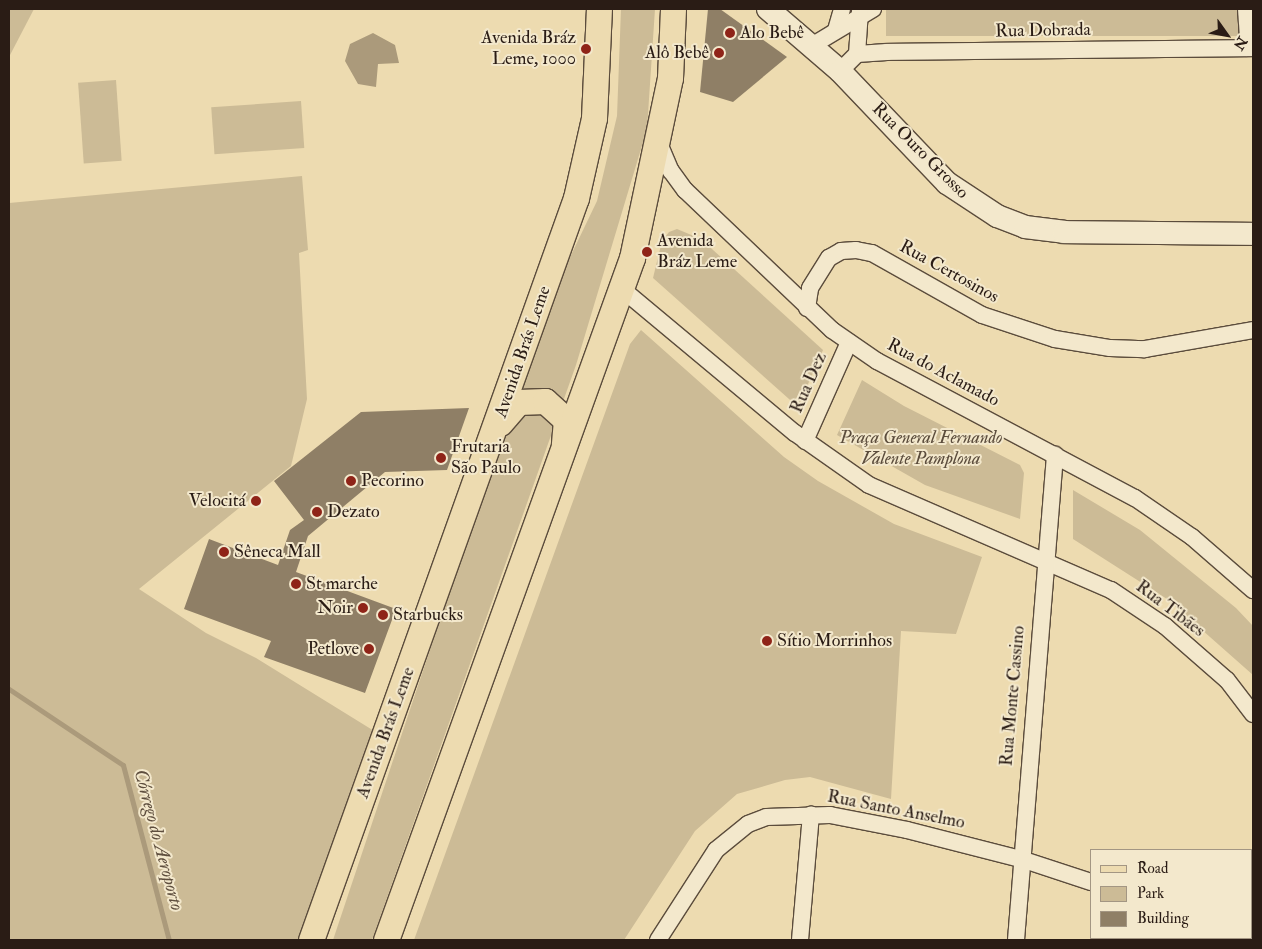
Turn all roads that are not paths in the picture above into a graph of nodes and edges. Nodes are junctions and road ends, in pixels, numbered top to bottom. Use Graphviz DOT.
graph roads {
  1 [pos="599,9"];
  2 [pos="673,9"];
  3 [pos="768,9"];
  4 [pos="842,9"];
  5 [pos="1246,9"];
  6 [pos="864,12"];
  7 [pos="836,30"];
  8 [pos="813,45"];
  9 [pos="1251,48"];
  10 [pos="857,54"];
  11 [pos="840,71"];
  12 [pos="658,141"];
  13 [pos="1253,234"];
  14 [pos="622,289"];
  15 [pos="807,308"];
  16 [pos="1253,330"];
  17 [pos="849,342"];
  18 [pos="498,426"];
  19 [pos="806,441"];
  20 [pos="565,449"];
  21 [pos="1055,455"];
  22 [pos="1044,559"];
  23 [pos="1253,590"];
  24 [pos="1253,714"];
  25 [pos="811,814"];
  26 [pos="1021,859"];
  27 [pos="1090,882"];
  28 [pos="311,940"];
  29 [pos="386,940"];
  30 [pos="658,940"];
  31 [pos="800,940"];
  32 [pos="1016,940"];
  1 -- 18 [label="main road, Avenida Brás Leme"];
  2 -- 12 [label="main road"];
  3 -- 8 [label="street, Rua Ouro Grosso"];
  4 -- 7 [label="street"];
  5 -- 9 [label="street"];
  6 -- 7 [label="street"];
  6 -- 10 [label="street"];
  7 -- 8 [label="street"];
  8 -- 11 [label="street, Rua Ouro Grosso"];
  9 -- 10 [label="street, Rua Dobrada"];
  10 -- 11 [label="street"];
  11 -- 13 [label="street, Rua Ouro Grosso"];
  12 -- 14 [label="main road"];
  12 -- 15 [label="street, Rua do Aclamado"];
  14 -- 19 [label="street"];
  14 -- 20 [label="main road"];
  15 -- 16 [label="street, Rua Certosinos"];
  15 -- 17 [label="street, Rua do Aclamado"];
  17 -- 19 [label="street, Rua Dez"];
  17 -- 21 [label="street, Rua do Aclamado"];
  18 -- 20 [label="main road"];
  18 -- 28 [label="main road, Avenida Brás Leme"];
  19 -- 22 [label="street"];
  20 -- 29 [label="main road"];
  21 -- 22 [label="street, Rua Monte Cassino"];
  21 -- 23 [label="street, Rua do Aclamado"];
  22 -- 24 [label="street, Rua Tibães"];
  22 -- 26 [label="street, Rua Monte Cassino"];
  25 -- 26 [label="street, Rua Santo Anselmo"];
  25 -- 30 [label="street, Rua Santo Anselmo"];
  25 -- 31 [label="street"];
  26 -- 27 [label="street, Rua Santo Anselmo"];
  26 -- 32 [label="street, Rua Monte Cassino"];
}
